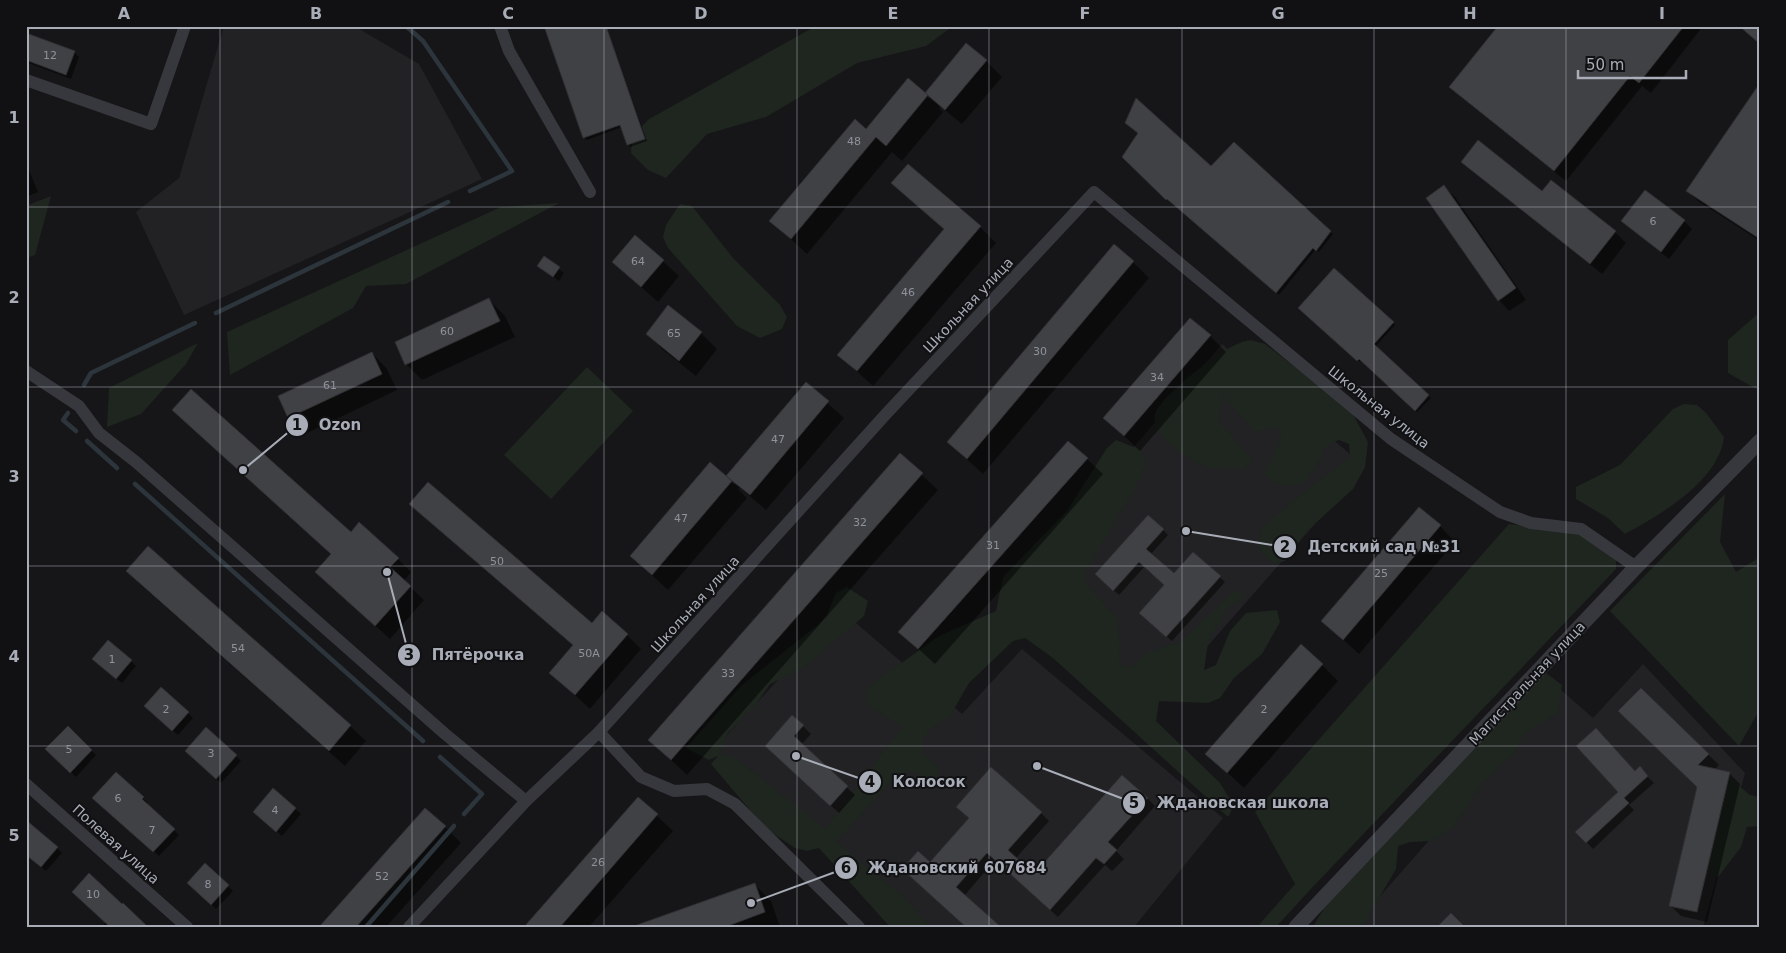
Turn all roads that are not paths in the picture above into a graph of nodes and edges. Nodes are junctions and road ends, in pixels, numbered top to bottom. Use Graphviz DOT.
graph roads {
  1 [pos="185,26"];
  2 [pos="500,26"];
  3 [pos="26,80"];
  4 [pos="590,192"];
  5 [pos="26,371"];
  6 [pos="1760,441"];
  7 [pos="1636,567"];
  8 [pos="599,732"];
  9 [pos="26,784"];
  10 [pos="526,801"];
  11 [pos="187,927"];
  12 [pos="409,927"];
  13 [pos="859,927"];
  14 [pos="1296,927"];
  1 -- 3 [label="street"];
  2 -- 4 [label="street"];
  5 -- 10 [label="street"];
  6 -- 7 [label="street, Магистральная улица"];
  7 -- 8 [label="street, Школьная улица"];
  7 -- 14 [label="street, Магистральная улица"];
  8 -- 10 [label="street, Школьная улица"];
  8 -- 13 [label="street"];
  9 -- 11 [label="street, Полевая улица"];
  10 -- 12 [label="street, Школьная улица"];
}
